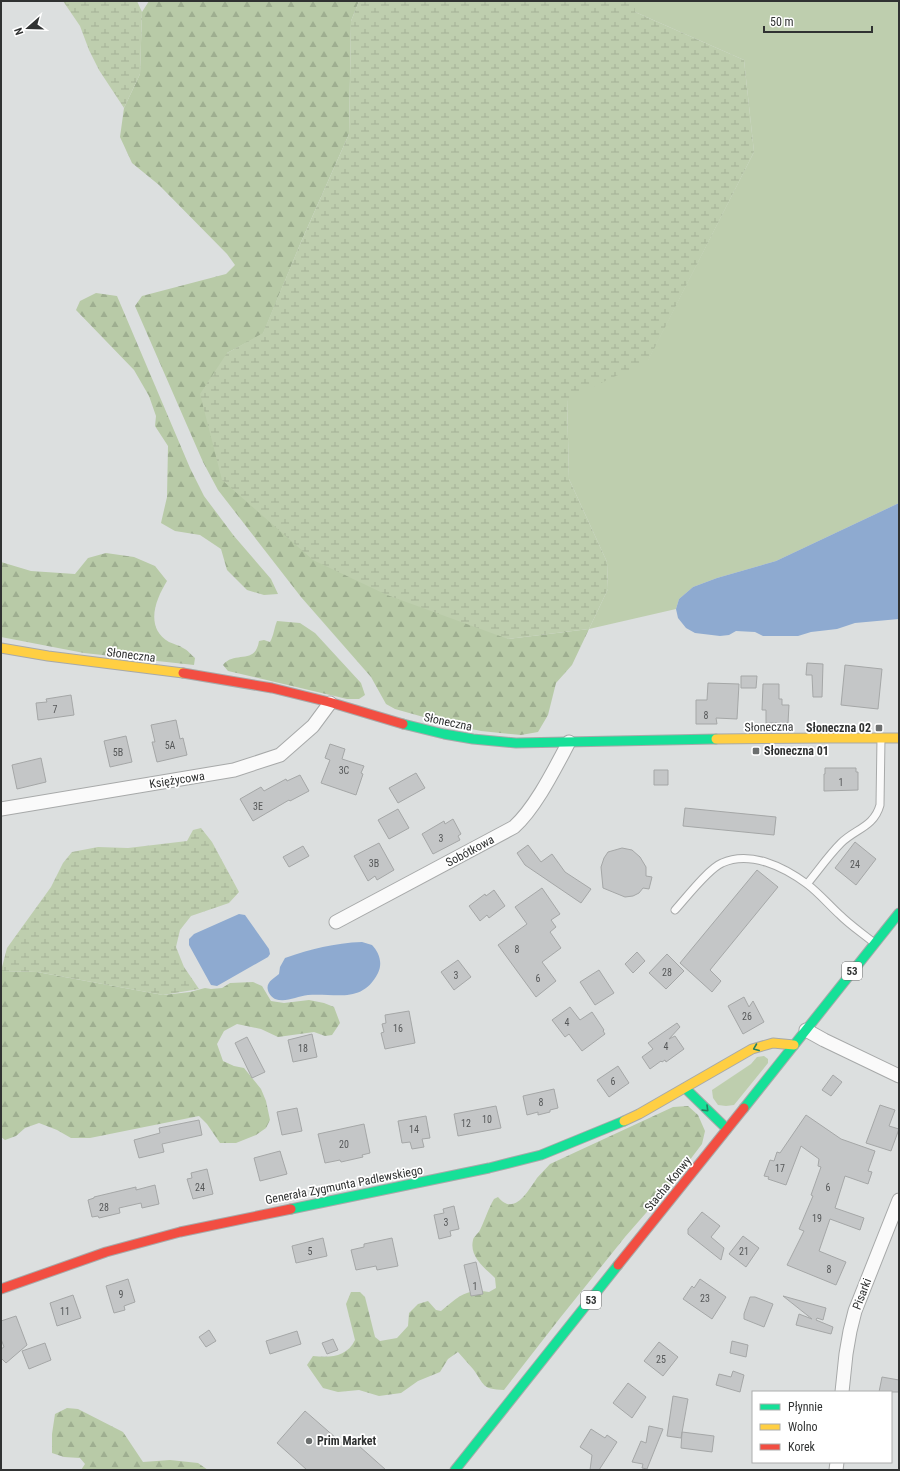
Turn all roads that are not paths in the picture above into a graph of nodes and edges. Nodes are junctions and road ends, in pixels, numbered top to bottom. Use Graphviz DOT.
graph roads {
  1 [pos="1,648"];
  2 [pos="330,702"];
  3 [pos="881,737"];
  4 [pos="899,738"];
  5 [pos="569,742"];
  6 [pos="1,808"];
  7 [pos="807,884"];
  8 [pos="675,910"];
  9 [pos="899,913"];
  10 [pos="336,922"];
  11 [pos="875,943"];
  12 [pos="806,1030"];
  13 [pos="794,1045"];
  14 [pos="899,1076"];
  15 [pos="685,1088"];
  16 [pos="727,1129"];
  17 [pos="899,1200"];
  18 [pos="1,1289"];
  19 [pos="842,1391"];
  20 [pos="455,1470"];
  1 -- 2 [label="street, Słoneczna"];
  2 -- 5 [label="street, Słoneczna"];
  2 -- 6 [label="street, Księżycowa"];
  3 -- 4 [label="street, Słoneczna"];
  3 -- 5 [label="street, Słoneczna"];
  3 -- 7 [label="lane"];
  5 -- 10 [label="street, Sobótkowa"];
  7 -- 8 [label="lane"];
  7 -- 11 [label="lane"];
  9 -- 11 [label="street, Stacha Konwy / 53"];
  11 -- 12 [label="street, Stacha Konwy / 53"];
  12 -- 13 [label="street, Stacha Konwy / 53"];
  12 -- 14 [label="street"];
  13 -- 15 [label="street, Generała Zygmunta Padlewskiego, one-way"];
  13 -- 16 [label="street, Stacha Konwy / 53"];
  15 -- 16 [label="street, one-way"];
  15 -- 18 [label="street, Generała Zygmunta Padlewskiego"];
  16 -- 20 [label="street, Stacha Konwy / 53"];
  17 -- 19 [label="street, Pisarki"];
}
